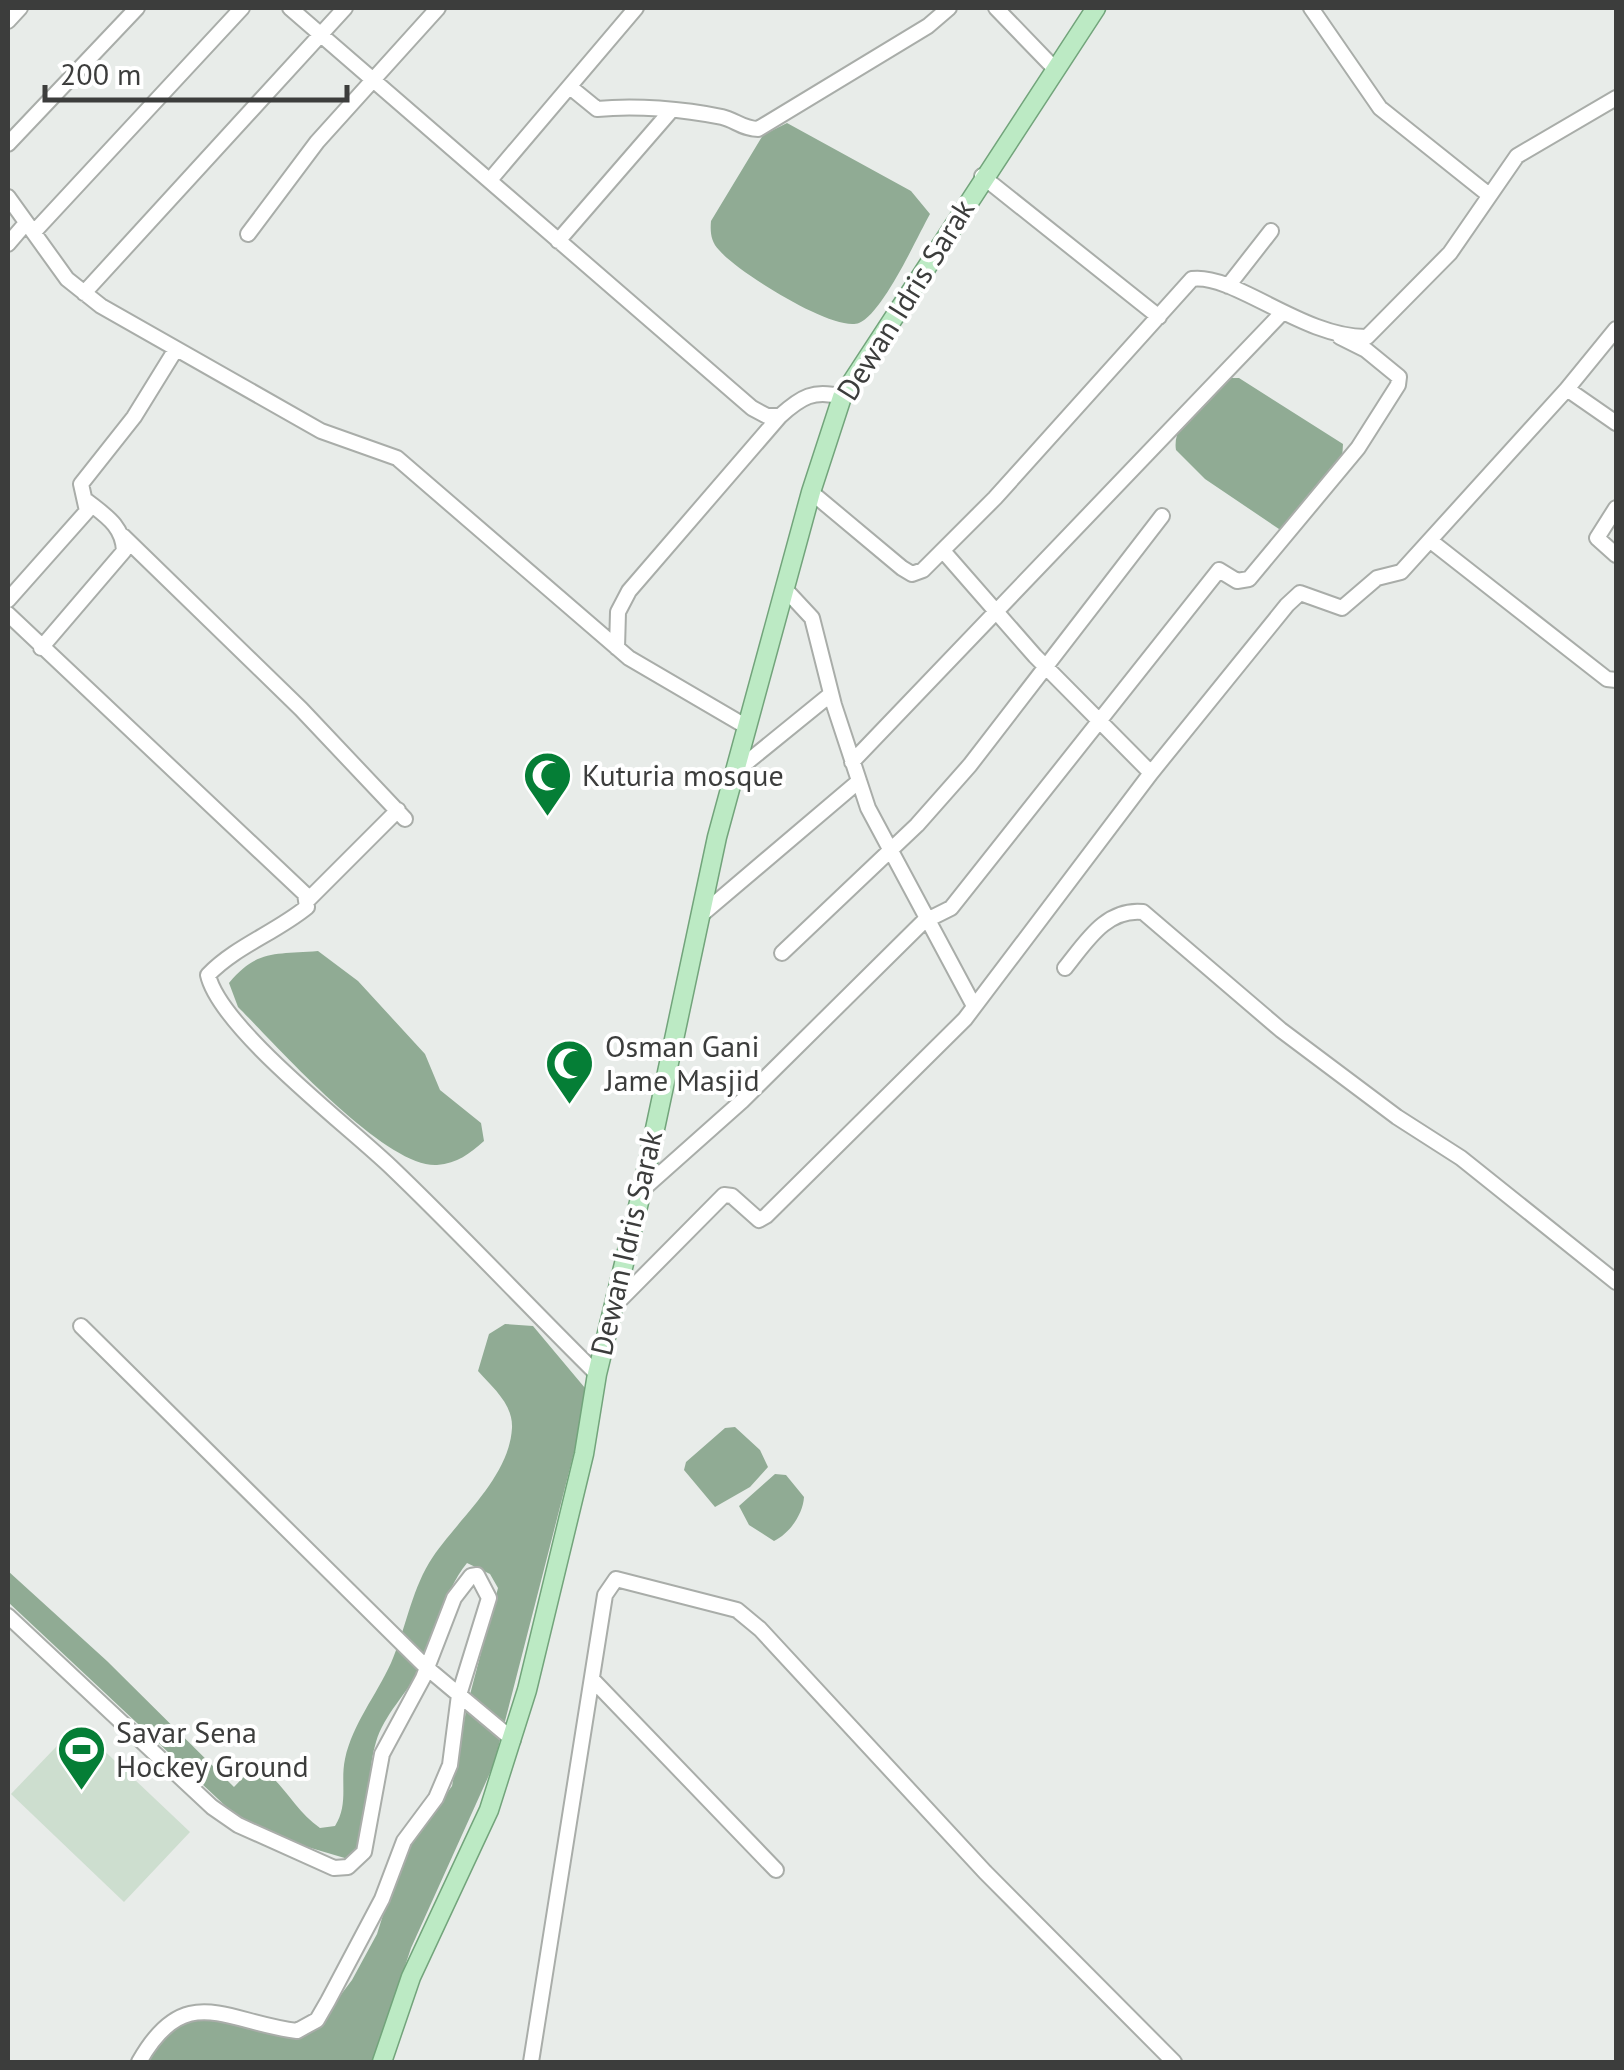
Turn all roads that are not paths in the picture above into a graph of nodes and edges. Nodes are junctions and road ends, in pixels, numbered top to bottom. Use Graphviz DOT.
graph roads {
  1 [pos="20,8"];
  2 [pos="137,8"];
  3 [pos="242,8"];
  4 [pos="290,8"];
  5 [pos="345,8"];
  6 [pos="438,8"];
  7 [pos="636,8"];
  8 [pos="949,8"];
  9 [pos="996,8"];
  10 [pos="1096,8"];
  11 [pos="1311,8"];
  12 [pos="8,21"];
  13 [pos="324,33"];
  14 [pos="1054,68"];
  15 [pos="374,76"];
  16 [pos="570,86"];
  17 [pos="1616,98"];
  18 [pos="670,113"];
  19 [pos="8,144"];
  20 [pos="982,176"];
  21 [pos="490,180"];
  22 [pos="1488,194"];
  23 [pos="8,197"];
  24 [pos="30,228"];
  25 [pos="1271,231"];
  26 [pos="248,234"];
  27 [pos="558,241"];
  28 [pos="8,244"];
  29 [pos="1228,286"];
  30 [pos="84,292"];
  31 [pos="1280,314"];
  32 [pos="1159,317"];
  33 [pos="1616,329"];
  34 [pos="1367,344"];
  35 [pos="176,349"];
  36 [pos="1567,390"];
  37 [pos="842,397"];
  38 [pos="780,416"];
  39 [pos="1616,423"];
  40 [pos="811,492"];
  41 [pos="87,502"];
  42 [pos="1616,508"];
  43 [pos="1162,516"];
  44 [pos="124,536"];
  45 [pos="1432,542"];
  46 [pos="944,552"];
  47 [pos="1616,555"];
  48 [pos="786,589"];
  49 [pos="8,600"];
  50 [pos="997,612"];
  51 [pos="8,614"];
  52 [pos="41,648"];
  53 [pos="617,648"];
  54 [pos="1045,666"];
  55 [pos="1616,680"];
  56 [pos="831,694"];
  57 [pos="1098,722"];
  58 [pos="748,727"];
  59 [pos="852,762"];
  60 [pos="736,772"];
  61 [pos="1152,773"];
  62 [pos="859,781"];
  63 [pos="890,851"];
  64 [pos="308,900"];
  65 [pos="699,916"];
  66 [pos="930,917"];
  67 [pos="782,952"];
  68 [pos="1065,968"];
  69 [pos="974,1006"];
  70 [pos="642,1190"];
  71 [pos="1616,1282"];
  72 [pos="614,1306"];
  73 [pos="81,1326"];
  74 [pos="598,1374"];
  75 [pos="8,1616"];
  76 [pos="428,1668"];
  77 [pos="592,1679"];
  78 [pos="458,1695"];
  79 [pos="513,1740"];
  80 [pos="776,1870"];
  81 [pos="140,2062"];
  82 [pos="382,2062"];
  83 [pos="532,2062"];
  84 [pos="1174,2062"];
  1 -- 12 [label="street"];
  2 -- 19 [label="street"];
  3 -- 24 [label="street"];
  4 -- 13 [label="street"];
  5 -- 13 [label="street"];
  6 -- 15 [label="street"];
  7 -- 16 [label="street"];
  8 -- 18 [label="street"];
  9 -- 14 [label="street"];
  10 -- 14 [label="main road, Dewan Idris Sarak"];
  11 -- 22 [label="street"];
  13 -- 15 [label="street"];
  13 -- 30 [label="street"];
  14 -- 20 [label="main road, Dewan Idris Sarak"];
  15 -- 21 [label="street"];
  15 -- 26 [label="street"];
  16 -- 18 [label="street"];
  16 -- 21 [label="street"];
  17 -- 22 [label="street"];
  18 -- 27 [label="street"];
  20 -- 32 [label="street"];
  20 -- 37 [label="main road, Dewan Idris Sarak"];
  21 -- 27 [label="street"];
  22 -- 34 [label="street"];
  23 -- 24 [label="street"];
  24 -- 28 [label="street"];
  24 -- 30 [label="street"];
  25 -- 29 [label="street"];
  27 -- 38 [label="street"];
  29 -- 31 [label="street"];
  29 -- 32 [label="street"];
  30 -- 35 [label="street"];
  31 -- 34 [label="street"];
  31 -- 50 [label="street"];
  32 -- 46 [label="street"];
  33 -- 36 [label="street"];
  34 -- 57 [label="street"];
  35 -- 41 [label="street"];
  35 -- 53 [label="street"];
  36 -- 39 [label="street"];
  36 -- 45 [label="street"];
  37 -- 38 [label="street"];
  37 -- 40 [label="main road, Dewan Idris Sarak"];
  38 -- 53 [label="street"];
  40 -- 46 [label="street"];
  40 -- 48 [label="main road, Dewan Idris Sarak"];
  41 -- 44 [label="street"];
  41 -- 49 [label="street"];
  42 -- 47 [label="street"];
  43 -- 54 [label="street"];
  44 -- 52 [label="street"];
  44 -- 64 [label="street"];
  45 -- 55 [label="street"];
  45 -- 61 [label="street"];
  46 -- 50 [label="street"];
  48 -- 56 [label="street"];
  48 -- 58 [label="main road, Dewan Idris Sarak"];
  50 -- 54 [label="street"];
  50 -- 59 [label="street"];
  51 -- 52 [label="street"];
  52 -- 64 [label="street"];
  53 -- 58 [label="street"];
  54 -- 57 [label="street"];
  54 -- 63 [label="street"];
  56 -- 59 [label="street"];
  56 -- 60 [label="street"];
  57 -- 61 [label="street"];
  57 -- 66 [label="street"];
  58 -- 60 [label="main road, Dewan Idris Sarak"];
  59 -- 62 [label="street"];
  60 -- 65 [label="main road, Dewan Idris Sarak"];
  61 -- 69 [label="street"];
  62 -- 63 [label="street"];
  62 -- 65 [label="street"];
  63 -- 66 [label="street"];
  63 -- 67 [label="street"];
  64 -- 74 [label="street"];
  65 -- 70 [label="main road, Dewan Idris Sarak"];
  66 -- 69 [label="street"];
  66 -- 70 [label="street"];
  68 -- 71 [label="street"];
  69 -- 72 [label="street"];
  70 -- 72 [label="main road, Dewan Idris Sarak"];
  72 -- 74 [label="main road, Dewan Idris Sarak"];
  73 -- 76 [label="street"];
  74 -- 79 [label="main road, Dewan Idris Sarak"];
  75 -- 76 [label="street"];
  76 -- 78 [label="street"];
  76 -- 78 [label="street"];
  77 -- 80 [label="street"];
  77 -- 83 [label="street"];
  77 -- 84 [label="street"];
  78 -- 79 [label="street"];
  78 -- 81 [label="street"];
  79 -- 82 [label="main road, Dewan Idris Sarak"];
}
